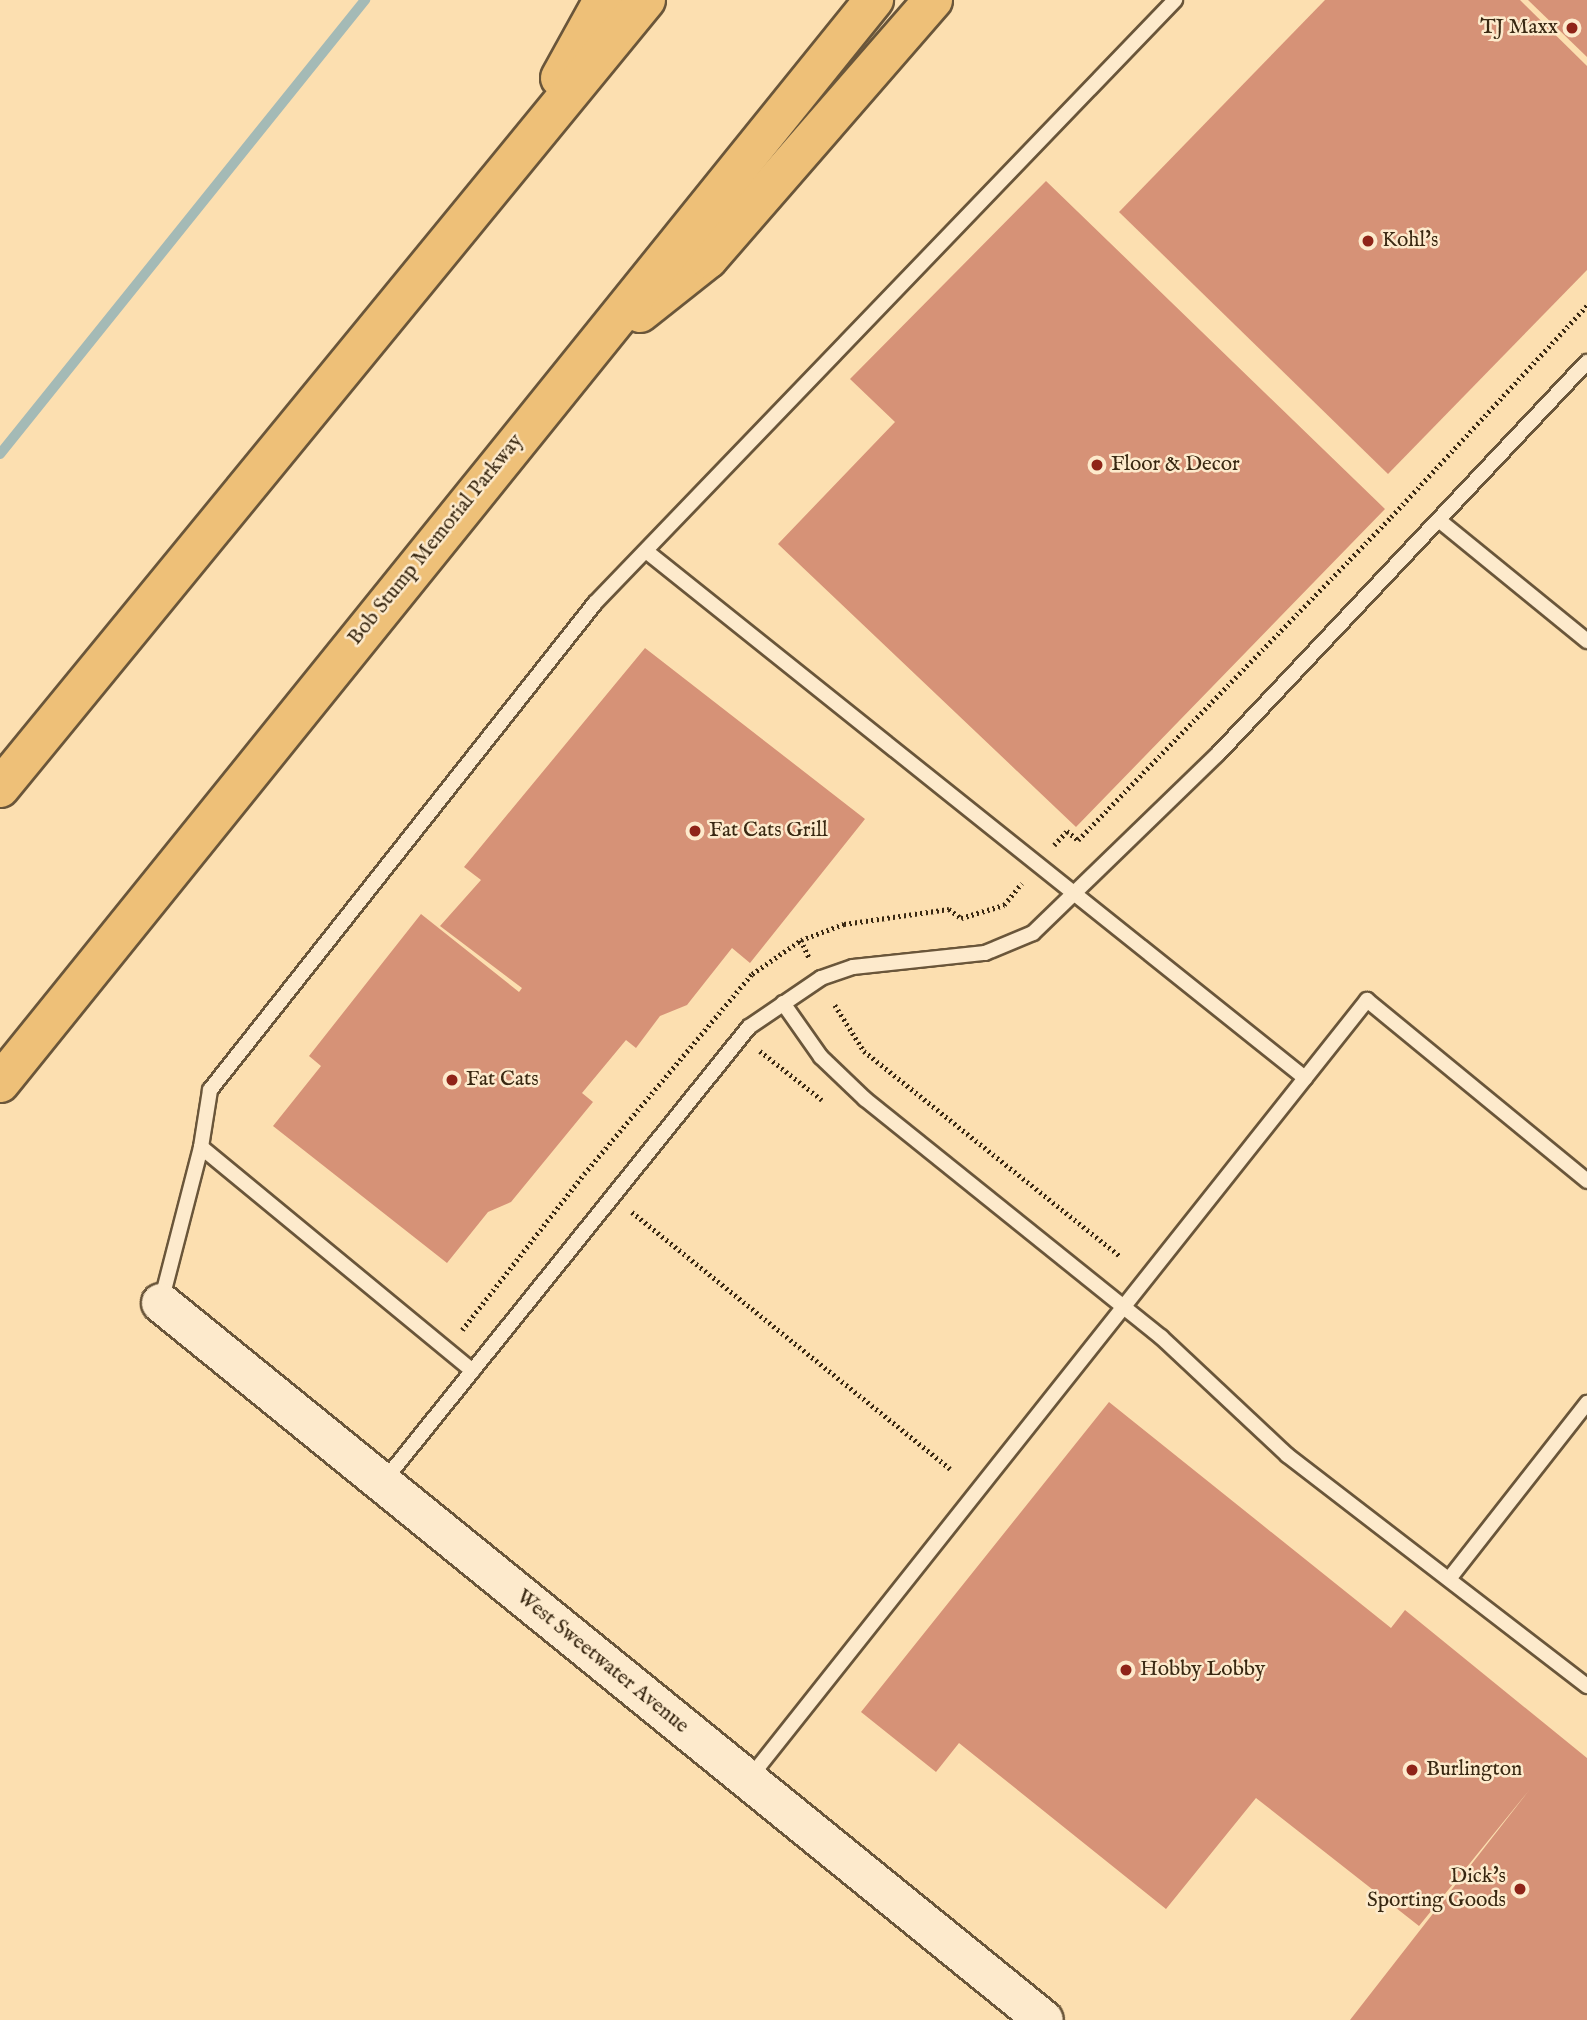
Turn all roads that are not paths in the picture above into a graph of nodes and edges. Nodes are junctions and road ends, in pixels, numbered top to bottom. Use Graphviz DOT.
graph roads {
  1 [pos="603,0"];
  2 [pos="646,0"];
  3 [pos="874,0"];
  4 [pos="933,0"];
  5 [pos="1175,0"];
  6 [pos="509,170"];
  7 [pos="581,360"];
  8 [pos="1587,362"];
  9 [pos="1440,521"];
  10 [pos="646,551"];
  11 [pos="1587,641"];
  12 [pos="0,788"];
  13 [pos="1075,891"];
  14 [pos="783,1003"];
  15 [pos="1305,1078"];
  16 [pos="0,1083"];
  17 [pos="201,1147"];
  18 [pos="1587,1181"];
  19 [pos="161,1303"];
  20 [pos="1123,1306"];
  21 [pos="473,1371"];
  22 [pos="1587,1403"];
  23 [pos="383,1482"];
  24 [pos="1449,1579"];
  25 [pos="1587,1686"];
  26 [pos="747,1781"];
  27 [pos="1044,2020"];
  1 -- 6 [label="highway"];
  2 -- 6 [label="highway"];
  3 -- 7 [label="highway, Bob Stump Memorial Parkway"];
  4 -- 7 [label="highway"];
  5 -- 10 [label="lane"];
  6 -- 12 [label="highway"];
  7 -- 16 [label="highway, Bob Stump Memorial Parkway"];
  8 -- 9 [label="lane"];
  9 -- 11 [label="lane"];
  9 -- 13 [label="lane"];
  10 -- 13 [label="lane"];
  10 -- 17 [label="lane"];
  13 -- 14 [label="lane"];
  13 -- 15 [label="lane"];
  14 -- 20 [label="lane"];
  14 -- 21 [label="lane"];
  15 -- 18 [label="lane"];
  15 -- 20 [label="lane"];
  17 -- 19 [label="lane"];
  17 -- 21 [label="lane"];
  19 -- 23 [label="street, West Sweetwater Avenue"];
  20 -- 24 [label="lane"];
  20 -- 26 [label="lane"];
  21 -- 23 [label="lane"];
  22 -- 24 [label="lane"];
  23 -- 26 [label="street, West Sweetwater Avenue"];
  24 -- 25 [label="lane"];
  26 -- 27 [label="street, West Sweetwater Avenue"];
}
